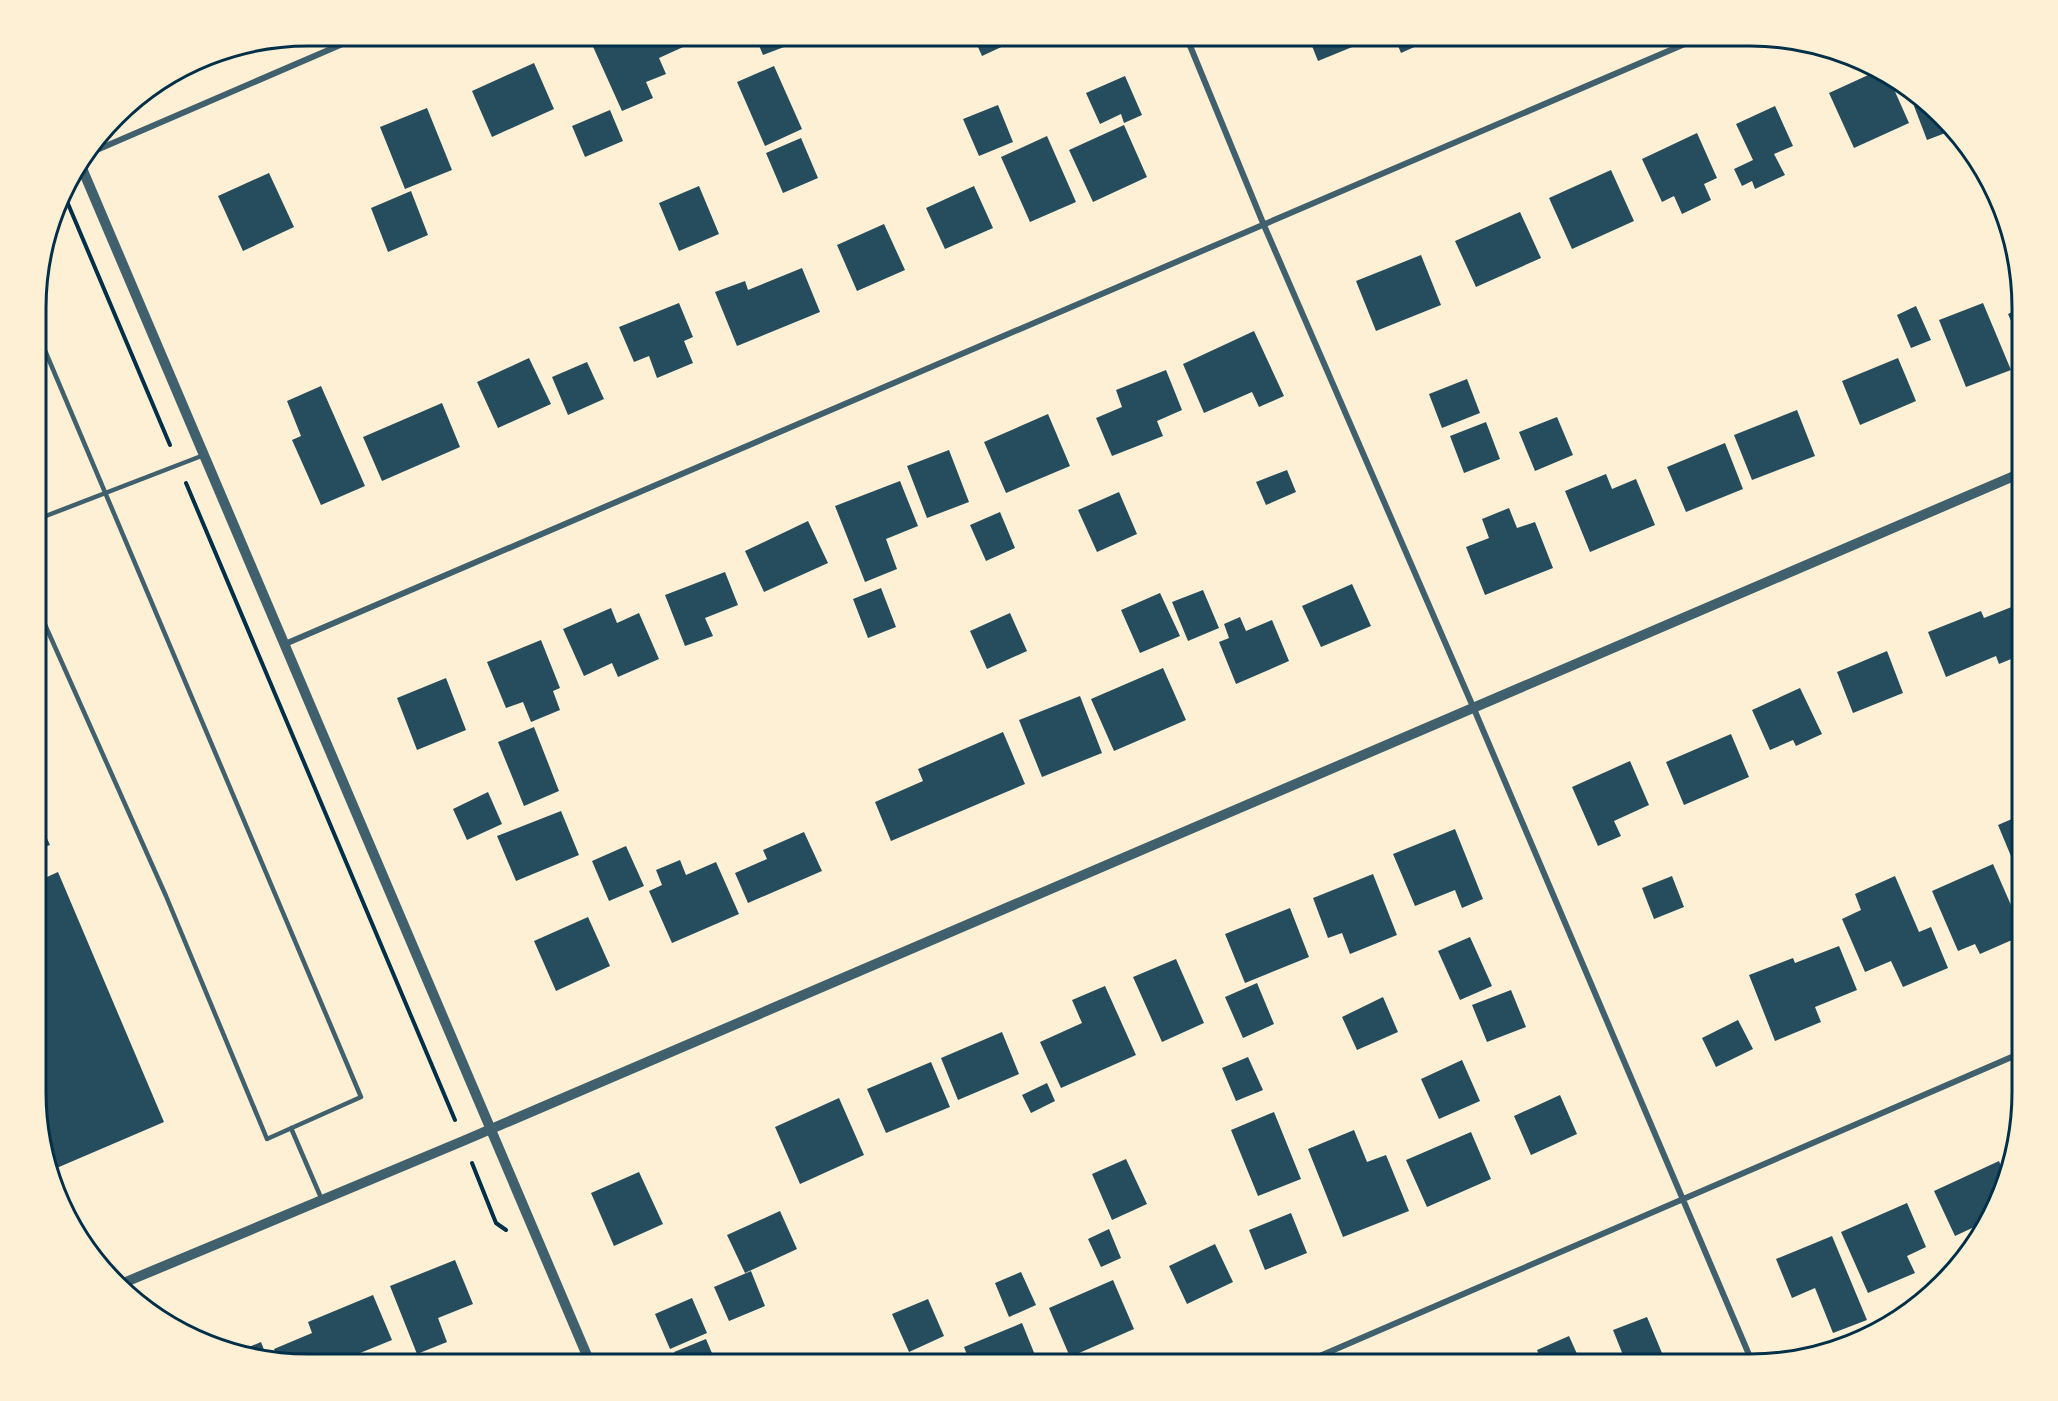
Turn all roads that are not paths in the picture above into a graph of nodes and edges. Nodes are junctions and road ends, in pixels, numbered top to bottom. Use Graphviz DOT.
graph roads {
  1 [pos="339,46"];
  2 [pos="1190,46"];
  3 [pos="1680,46"];
  4 [pos="102,148"];
  5 [pos="84,174"];
  6 [pos="1263,223"];
  7 [pos="46,353"];
  8 [pos="205,455"];
  9 [pos="2012,478"];
  10 [pos="105,492"];
  11 [pos="46,516"];
  12 [pos="46,627"];
  13 [pos="285,644"];
  14 [pos="1474,708"];
  15 [pos="2012,1057"];
  16 [pos="291,1128"];
  17 [pos="492,1128"];
  18 [pos="1682,1199"];
  19 [pos="322,1200"];
  20 [pos="127,1282"];
  21 [pos="586,1354"];
  22 [pos="1324,1354"];
  23 [pos="1749,1354"];
  1 -- 4 [label="street"];
  2 -- 6 [label="street"];
  3 -- 6 [label="street"];
  5 -- 8 [label="street"];
  6 -- 13 [label="street"];
  6 -- 14 [label="street"];
  7 -- 10 [label="lane"];
  8 -- 10 [label="lane"];
  8 -- 13 [label="street"];
  9 -- 14 [label="street"];
  10 -- 11 [label="lane"];
  10 -- 16 [label="lane"];
  12 -- 16 [label="lane"];
  13 -- 17 [label="street"];
  14 -- 17 [label="street"];
  14 -- 18 [label="street"];
  15 -- 18 [label="street"];
  16 -- 19 [label="lane"];
  17 -- 19 [label="street"];
  17 -- 21 [label="street"];
  18 -- 22 [label="street"];
  18 -- 23 [label="street"];
  19 -- 20 [label="street"];
}
